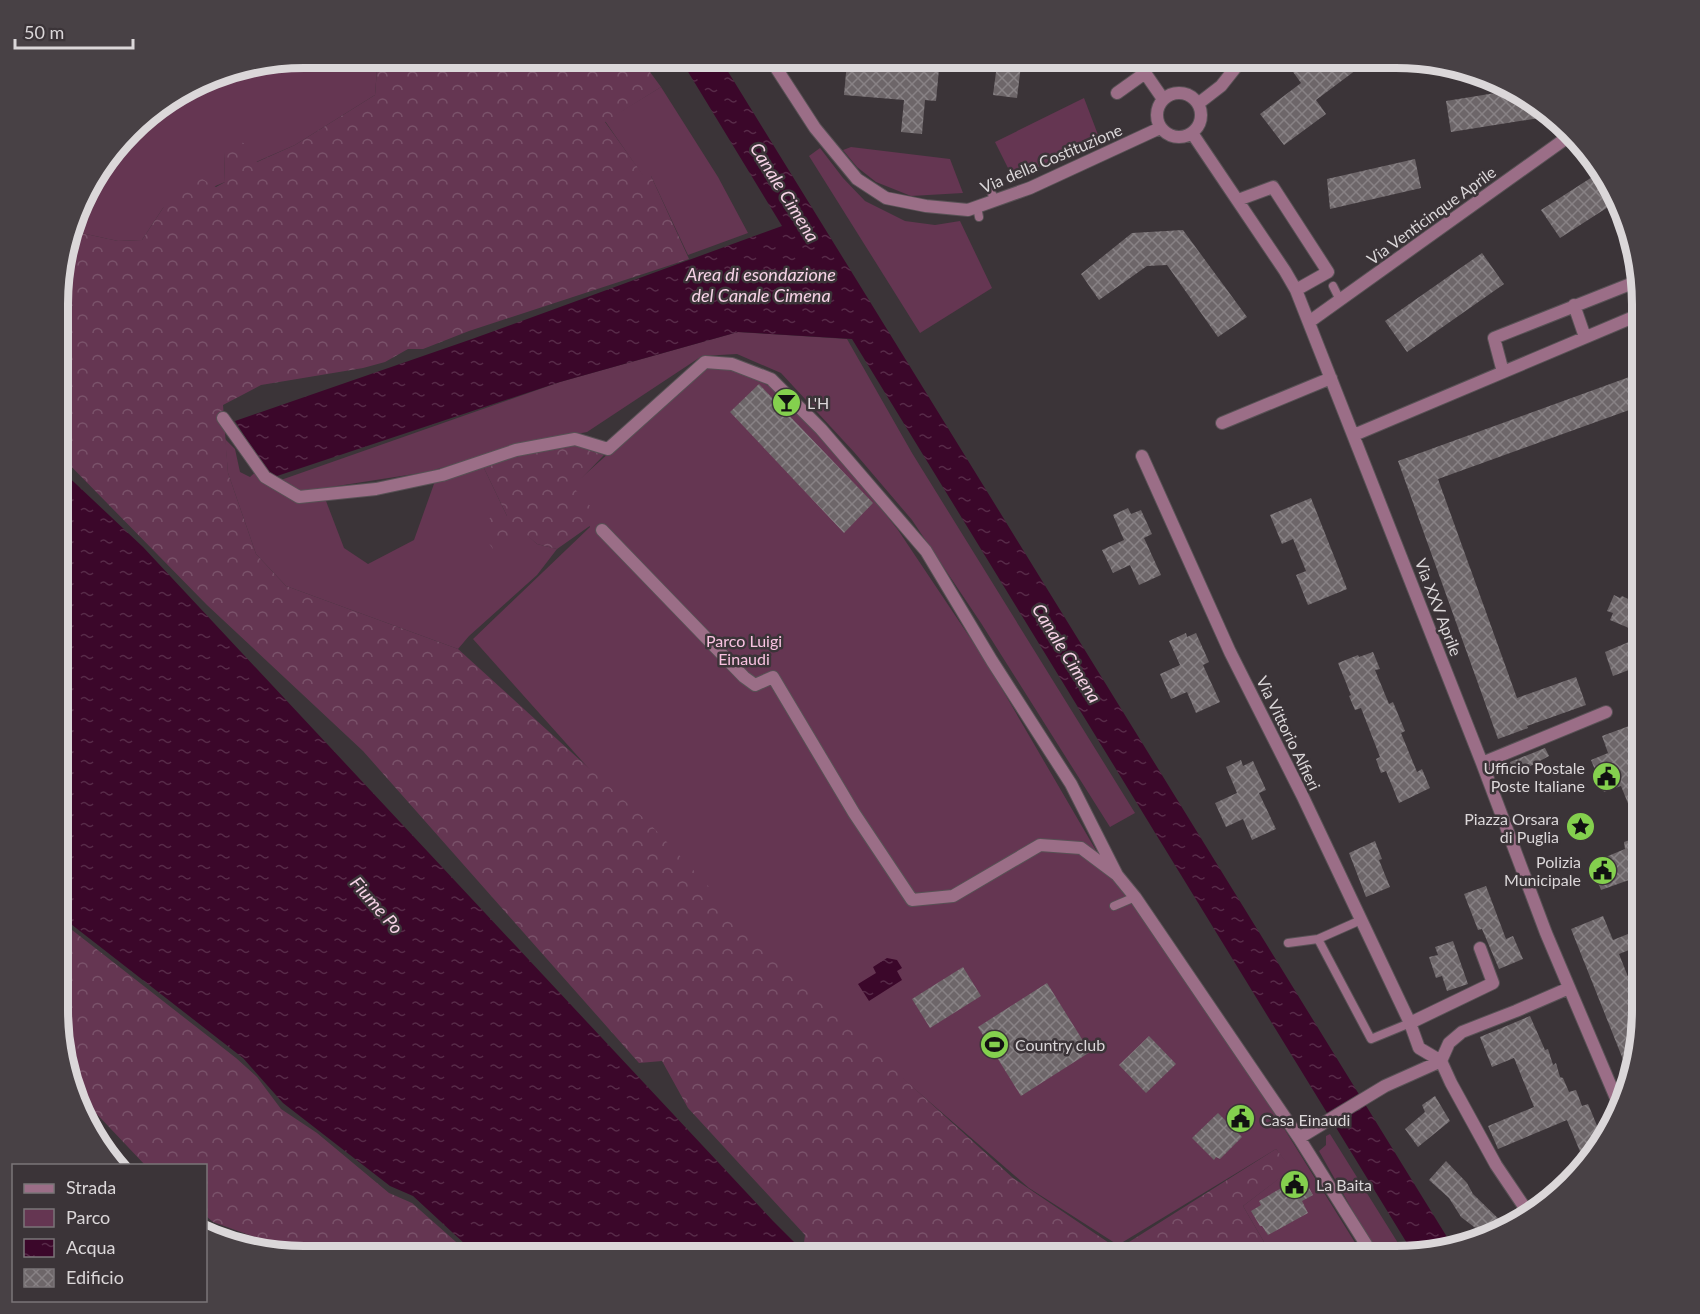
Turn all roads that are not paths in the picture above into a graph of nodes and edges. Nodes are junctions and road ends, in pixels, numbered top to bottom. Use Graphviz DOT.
graph roads {
  1 [pos="777,68"];
  2 [pos="1142,68"];
  3 [pos="1236,68"];
  4 [pos="1145,73"];
  5 [pos="1116,93"];
  6 [pos="1162,99"];
  7 [pos="1198,103"];
  8 [pos="1160,128"];
  9 [pos="1192,133"];
  10 [pos="1565,139"];
  11 [pos="988,186"];
  12 [pos="995,200"];
  13 [pos="1238,200"];
  14 [pos="1631,283"];
  15 [pos="1333,286"];
  16 [pos="1296,290"];
  17 [pos="1340,300"];
  18 [pos="1574,305"];
  19 [pos="1632,317"];
  20 [pos="1309,322"];
  21 [pos="1585,337"];
  22 [pos="1503,372"];
  23 [pos="1331,378"];
  24 [pos="223,418"];
  25 [pos="1222,423"];
  26 [pos="1354,435"];
  27 [pos="1142,456"];
  28 [pos="602,530"];
  29 [pos="1606,712"];
  30 [pos="1482,763"];
  31 [pos="1117,875"];
  32 [pos="1135,897"];
  33 [pos="1114,906"];
  34 [pos="1361,920"];
  35 [pos="1318,939"];
  36 [pos="1288,943"];
  37 [pos="1480,948"];
  38 [pos="1569,988"];
  39 [pos="1410,1023"];
  40 [pos="1442,1061"];
  41 [pos="1616,1098"];
  42 [pos="1299,1138"];
  43 [pos="1525,1209"];
  44 [pos="1367,1246"];
  1 -- 12 [label="street, Via della Costituzione"];
  2 -- 4 [label="street"];
  3 -- 7 [label="street"];
  4 -- 5 [label="street"];
  4 -- 6 [label="street"];
  6 -- 7 [label="street"];
  6 -- 8 [label="street"];
  7 -- 9 [label="street"];
  8 -- 9 [label="street"];
  8 -- 12 [label="street, Via della Costituzione"];
  9 -- 13 [label="street, Via XXV Aprile"];
  10 -- 17 [label="street, Via Venticinque Aprile"];
  11 -- 12 [label="lane"];
  13 -- 16 [label="street, Via XXV Aprile"];
  13 -- 16 [label="street"];
  14 -- 18 [label="street"];
  15 -- 17 [label="lane"];
  16 -- 20 [label="street, Via XXV Aprile"];
  17 -- 20 [label="street, Via Venticinque Aprile"];
  18 -- 21 [label="street"];
  18 -- 22 [label="street"];
  19 -- 21 [label="street"];
  20 -- 23 [label="street, Via XXV Aprile"];
  21 -- 22 [label="street"];
  22 -- 26 [label="street"];
  23 -- 25 [label="street"];
  23 -- 26 [label="street, Via XXV Aprile"];
  24 -- 31 [label="street"];
  26 -- 30 [label="street, Via XXV Aprile"];
  27 -- 34 [label="street, Via Vittorio Alfieri"];
  28 -- 31 [label="street"];
  29 -- 30 [label="street"];
  30 -- 38 [label="street, Via XXV Aprile"];
  31 -- 32 [label="street"];
  32 -- 33 [label="lane"];
  32 -- 42 [label="street"];
  34 -- 35 [label="lane"];
  34 -- 39 [label="street, Via Vittorio Alfieri"];
  35 -- 36 [label="lane"];
  35 -- 39 [label="lane"];
  37 -- 39 [label="street"];
  38 -- 40 [label="street"];
  38 -- 41 [label="street, Via XXV Aprile"];
  39 -- 40 [label="street, Via Vittorio Alfieri"];
  40 -- 42 [label="street"];
  40 -- 43 [label="street"];
  42 -- 44 [label="street"];
}
